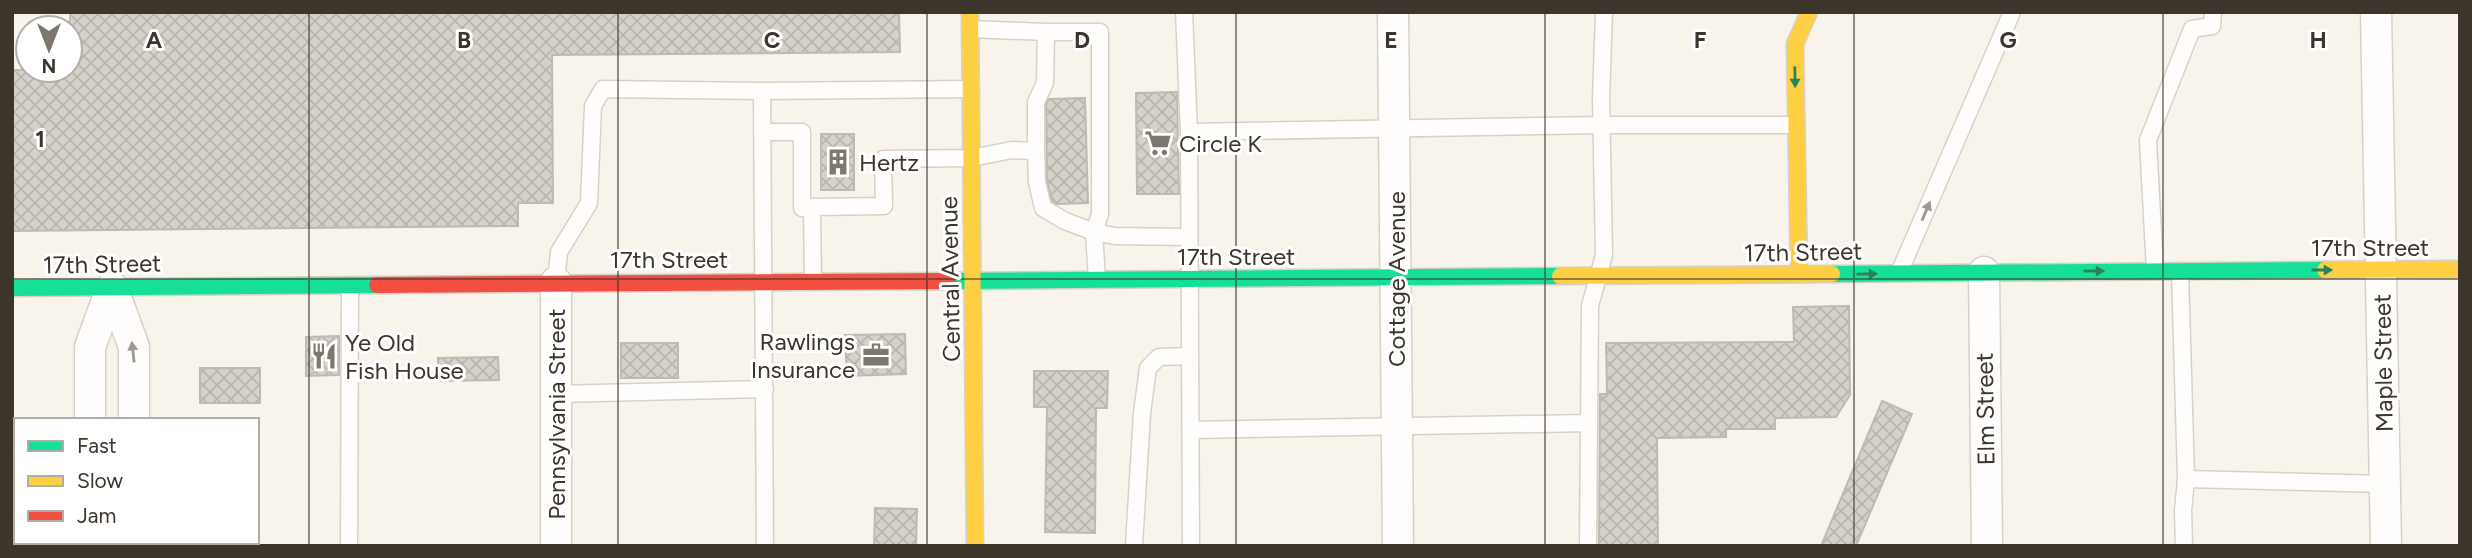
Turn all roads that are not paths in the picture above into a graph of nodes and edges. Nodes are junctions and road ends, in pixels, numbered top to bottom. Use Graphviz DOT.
graph roads {
  1 [pos="1184,12"];
  2 [pos="1393,12"];
  3 [pos="1604,12"];
  4 [pos="1809,12"];
  5 [pos="2012,12"];
  6 [pos="2213,12"];
  7 [pos="2376,12"];
  8 [pos="970,21"];
  9 [pos="1046,32"];
  10 [pos="971,89"];
  11 [pos="762,91"];
  12 [pos="1601,125"];
  13 [pos="1796,125"];
  14 [pos="1395,128"];
  15 [pos="762,132"];
  16 [pos="1189,132"];
  17 [pos="1036,151"];
  18 [pos="971,158"];
  19 [pos="812,207"];
  20 [pos="1094,232"];
  21 [pos="1189,237"];
  22 [pos="2460,269"];
  23 [pos="2382,270"];
  24 [pos="2155,271"];
  25 [pos="2180,271"];
  26 [pos="1984,272"];
  27 [pos="1899,273"];
  28 [pos="1799,274"];
  29 [pos="1597,277"];
  30 [pos="1188,279"];
  31 [pos="1397,279"];
  32 [pos="973,280"];
  33 [pos="1097,280"];
  34 [pos="764,281"];
  35 [pos="813,281"];
  36 [pos="556,282"];
  37 [pos="350,284"];
  38 [pos="112,287"];
  39 [pos="12,288"];
  40 [pos="1189,356"];
  41 [pos="765,389"];
  42 [pos="556,394"];
  43 [pos="90,418"];
  44 [pos="134,418"];
  45 [pos="1589,423"];
  46 [pos="1398,428"];
  47 [pos="1191,430"];
  48 [pos="2186,479"];
  49 [pos="2385,484"];
  50 [pos="349,546"];
  51 [pos="556,546"];
  52 [pos="765,546"];
  53 [pos="975,546"];
  54 [pos="1133,546"];
  55 [pos="1191,546"];
  56 [pos="1398,546"];
  57 [pos="1588,546"];
  58 [pos="1987,546"];
  59 [pos="2184,546"];
  60 [pos="2386,546"];
  1 -- 16 [label="lane"];
  2 -- 14 [label="street, Cottage Avenue"];
  3 -- 12 [label="lane"];
  4 -- 13 [label="street, one-way"];
  27 -- 5 [label="lane, one-way"];
  6 -- 24 [label="lane"];
  7 -- 23 [label="street, Maple Street"];
  8 -- 9 [label="lane"];
  8 -- 10 [label="street, Central Avenue"];
  9 -- 17 [label="lane"];
  9 -- 20 [label="lane"];
  10 -- 11 [label="lane"];
  10 -- 18 [label="street, Central Avenue"];
  11 -- 15 [label="lane"];
  11 -- 36 [label="lane"];
  12 -- 13 [label="lane"];
  12 -- 14 [label="lane"];
  12 -- 29 [label="lane"];
  13 -- 28 [label="street"];
  14 -- 16 [label="lane"];
  14 -- 31 [label="street, Cottage Avenue"];
  15 -- 19 [label="lane"];
  15 -- 34 [label="lane"];
  16 -- 21 [label="lane"];
  17 -- 18 [label="lane"];
  17 -- 20 [label="lane"];
  18 -- 19 [label="lane"];
  18 -- 32 [label="street, Central Avenue"];
  19 -- 35 [label="lane"];
  20 -- 21 [label="lane"];
  20 -- 33 [label="lane"];
  21 -- 30 [label="lane"];
  22 -- 23 [label="street, 17th Street"];
  25 -- 23 [label="street, 17th Street, one-way"];
  23 -- 49 [label="street, Maple Street"];
  24 -- 25 [label="street, 17th Street"];
  26 -- 24 [label="street, 17th Street, one-way"];
  25 -- 48 [label="lane"];
  26 -- 27 [label="street, 17th Street"];
  26 -- 58 [label="street, Elm Street"];
  28 -- 27 [label="street, 17th Street, one-way"];
  28 -- 29 [label="street, 17th Street"];
  29 -- 31 [label="street, 17th Street"];
  29 -- 45 [label="lane"];
  30 -- 31 [label="street, 17th Street"];
  30 -- 33 [label="street, 17th Street"];
  30 -- 40 [label="lane"];
  31 -- 46 [label="street, Cottage Avenue"];
  32 -- 33 [label="street, 17th Street"];
  32 -- 35 [label="street, 17th Street"];
  32 -- 53 [label="street, Central Avenue"];
  34 -- 35 [label="street, 17th Street"];
  34 -- 36 [label="street, 17th Street"];
  34 -- 41 [label="lane"];
  36 -- 37 [label="street, 17th Street"];
  36 -- 42 [label="street, Pennsylvania Street"];
  37 -- 38 [label="street, 17th Street"];
  37 -- 50 [label="lane"];
  38 -- 39 [label="street, 17th Street"];
  38 -- 43 [label="street"];
  44 -- 38 [label="street, one-way"];
  40 -- 47 [label="lane"];
  40 -- 54 [label="lane"];
  41 -- 42 [label="lane"];
  41 -- 52 [label="lane"];
  42 -- 51 [label="street, Pennsylvania Street"];
  45 -- 46 [label="lane"];
  45 -- 57 [label="lane"];
  46 -- 47 [label="lane"];
  46 -- 56 [label="street, Cottage Avenue"];
  47 -- 55 [label="lane"];
  48 -- 49 [label="lane"];
  48 -- 59 [label="lane"];
  49 -- 60 [label="street, Maple Street"];
}
